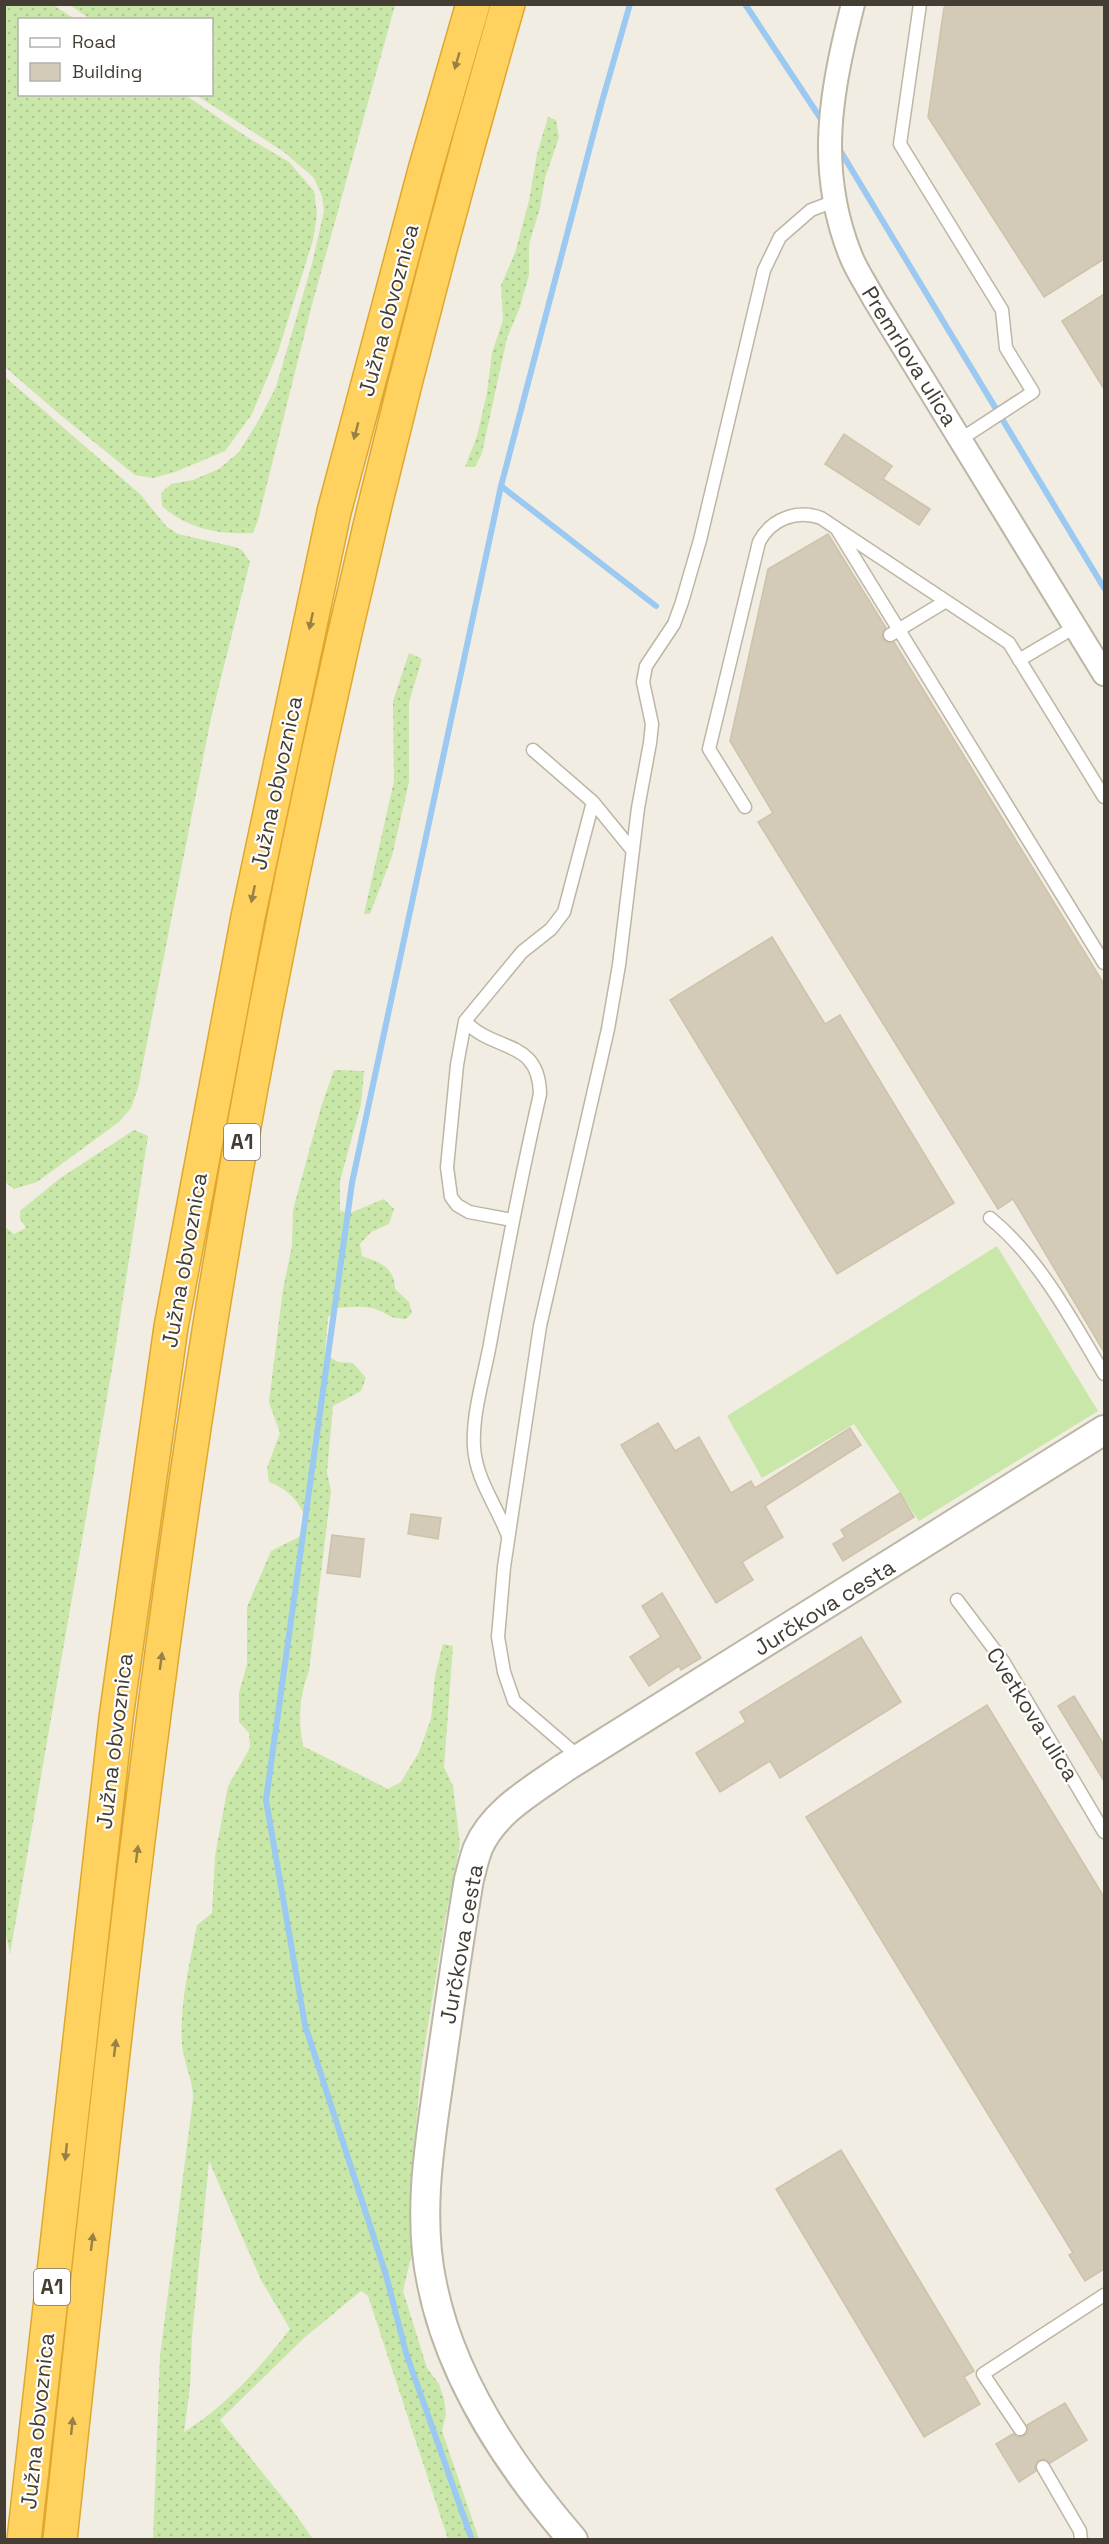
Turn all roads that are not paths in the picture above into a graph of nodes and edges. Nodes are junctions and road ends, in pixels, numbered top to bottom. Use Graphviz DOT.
graph roads {
  1 [pos="472,4"];
  2 [pos="508,4"];
  3 [pos="920,4"];
  4 [pos="848,6"];
  5 [pos="835,201"];
  6 [pos="961,439"];
  7 [pos="836,527"];
  8 [pos="946,601"];
  9 [pos="1075,627"];
  10 [pos="895,633"];
  11 [pos="1019,660"];
  12 [pos="1104,674"];
  13 [pos="533,750"];
  14 [pos="1104,797"];
  15 [pos="593,802"];
  16 [pos="745,807"];
  17 [pos="633,851"];
  18 [pos="1104,963"];
  19 [pos="465,1021"];
  20 [pos="990,1218"];
  21 [pos="512,1220"];
  22 [pos="1104,1374"];
  23 [pos="1104,1430"];
  24 [pos="508,1537"];
  25 [pos="957,1600"];
  26 [pos="580,1758"];
  27 [pos="1104,1832"];
  28 [pos="1104,2295"];
  29 [pos="1020,2429"];
  30 [pos="1043,2467"];
  31 [pos="24,2540"];
  32 [pos="60,2540"];
  33 [pos="573,2540"];
  34 [pos="1081,2540"];
  1 -- 31 [label="highway, Južna obvoznica / A1, one-way"];
  32 -- 2 [label="highway, Južna obvoznica / A1, one-way"];
  3 -- 6 [label="lane"];
  4 -- 5 [label="street, Premrlova ulica"];
  5 -- 6 [label="street, Premrlova ulica"];
  5 -- 17 [label="lane"];
  6 -- 9 [label="street, Premrlova ulica"];
  7 -- 8 [label="lane"];
  7 -- 10 [label="lane"];
  7 -- 16 [label="lane"];
  8 -- 10 [label="lane"];
  8 -- 11 [label="lane"];
  9 -- 11 [label="lane"];
  9 -- 12 [label="street, Premrlova ulica"];
  10 -- 18 [label="lane"];
  11 -- 14 [label="lane"];
  13 -- 15 [label="lane"];
  15 -- 17 [label="lane"];
  15 -- 19 [label="lane"];
  17 -- 24 [label="lane"];
  19 -- 21 [label="lane"];
  19 -- 21 [label="lane"];
  20 -- 22 [label="lane"];
  21 -- 24 [label="lane"];
  23 -- 26 [label="street, Jurčkova cesta"];
  24 -- 26 [label="lane"];
  25 -- 27 [label="lane, Cvetkova ulica"];
  26 -- 33 [label="street, Jurčkova cesta"];
  28 -- 29 [label="lane"];
  30 -- 34 [label="lane"];
}
